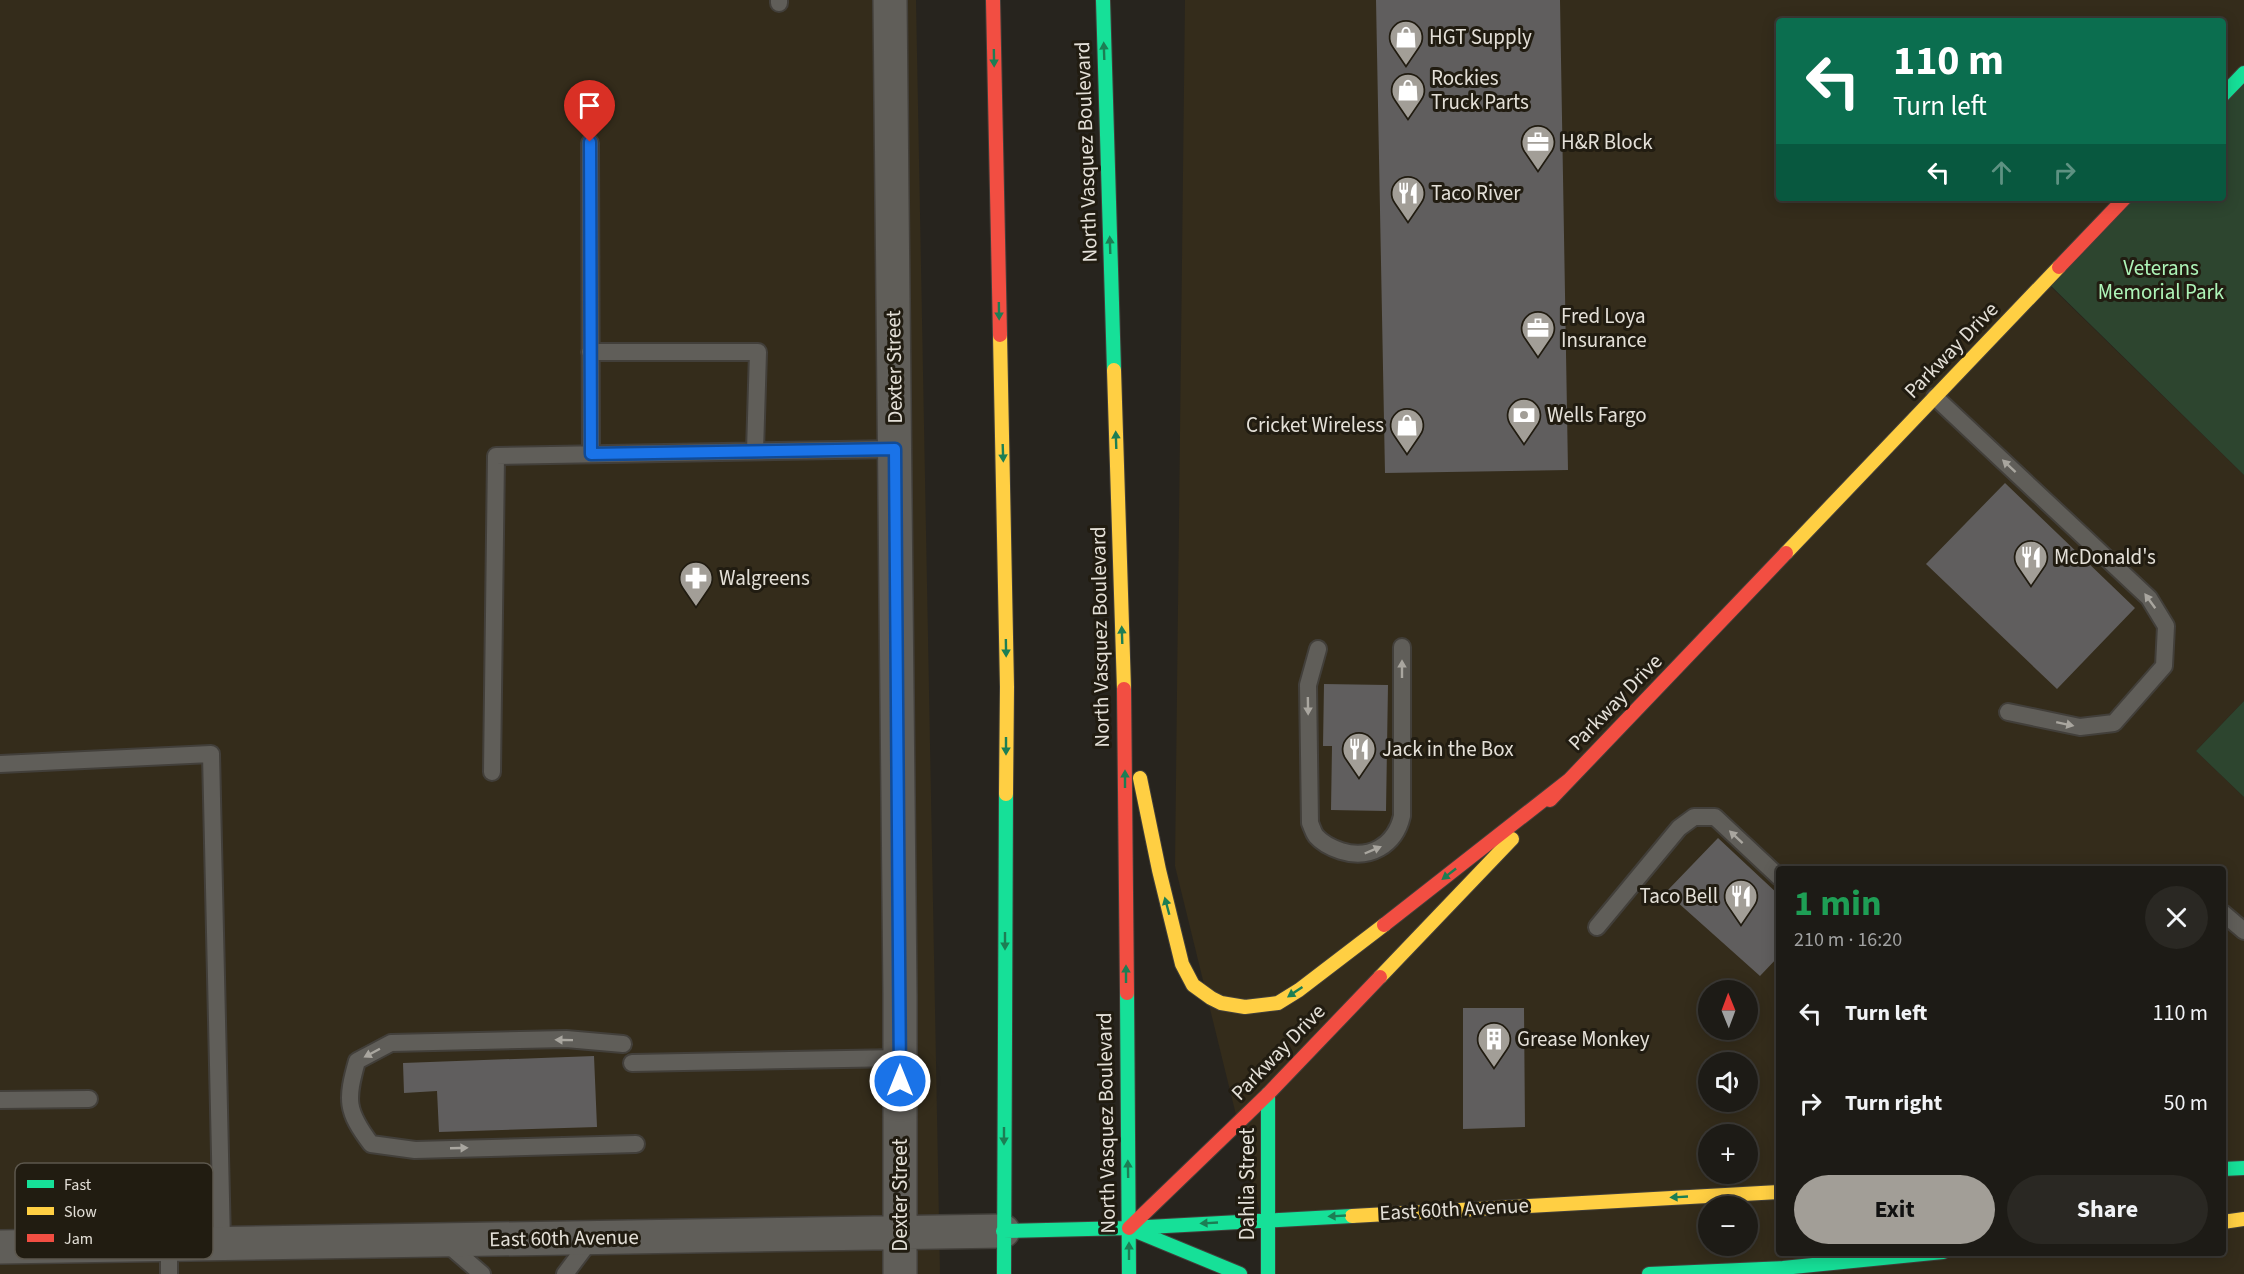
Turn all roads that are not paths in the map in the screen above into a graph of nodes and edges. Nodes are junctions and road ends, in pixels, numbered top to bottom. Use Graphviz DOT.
graph roads {
  1 [pos="891,0"];
  2 [pos="993,0"];
  3 [pos="1103,0"];
  4 [pos="2244,73"];
  5 [pos="2226,92"];
  6 [pos="590,142"];
  7 [pos="2122,201"];
  8 [pos="590,352"];
  9 [pos="1935,397"];
  10 [pos="895,449"];
  11 [pos="755,451"];
  12 [pos="591,454"];
  13 [pos="1402,647"];
  14 [pos="1318,649"];
  15 [pos="1124,694"];
  16 [pos="2008,712"];
  17 [pos="0,764"];
  18 [pos="492,772"];
  19 [pos="1569,780"];
  20 [pos="1776,874"];
  21 [pos="2226,916"];
  22 [pos="1597,927"];
  23 [pos="2244,931"];
  24 [pos="623,1044"];
  25 [pos="900,1058"];
  26 [pos="632,1063"];
  27 [pos="1268,1094"];
  28 [pos="0,1100"];
  29 [pos="89,1100"];
  30 [pos="636,1144"];
  31 [pos="2244,1168"];
  32 [pos="2226,1169"];
  33 [pos="1776,1192"];
  34 [pos="2244,1219"];
  35 [pos="1268,1220"];
  36 [pos="2226,1222"];
  37 [pos="1129,1228"];
  38 [pos="1003,1231"];
  39 [pos="899,1233"];
  40 [pos="592,1238"];
  41 [pos="442,1240"];
  42 [pos="222,1243"];
  43 [pos="0,1246"];
  44 [pos="213,1246"];
  45 [pos="15,1247"];
  46 [pos="1914,1256"];
  47 [pos="1829,1268"];
  48 [pos="482,1274"];
  49 [pos="564,1274"];
  50 [pos="900,1274"];
  51 [pos="1004,1274"];
  52 [pos="1128,1274"];
  53 [pos="1240,1274"];
  54 [pos="1268,1274"];
  55 [pos="1649,1274"];
  1 -- 10 [label="street, Dexter Street"];
  2 -- 38 [label="main road, one-way"];
  15 -- 3 [label="main road, North Vasquez Boulevard, one-way"];
  4 -- 5 [label="main road"];
  6 -- 8 [label="lane"];
  7 -- 9 [label="main road, Parkway Drive"];
  8 -- 11 [label="lane"];
  8 -- 12 [label="lane"];
  16 -- 9 [label="lane, one-way"];
  9 -- 19 [label="main road, Parkway Drive"];
  10 -- 11 [label="lane"];
  10 -- 25 [label="street, Dexter Street"];
  11 -- 12 [label="lane"];
  12 -- 18 [label="lane"];
  14 -- 13 [label="lane, one-way"];
  19 -- 15 [label="main road, one-way"];
  37 -- 15 [label="main road, North Vasquez Boulevard, one-way"];
  17 -- 42 [label="lane"];
  19 -- 27 [label="main road, Parkway Drive"];
  20 -- 22 [label="lane, one-way"];
  21 -- 23 [label="lane"];
  24 -- 30 [label="lane, one-way"];
  25 -- 26 [label="lane"];
  25 -- 39 [label="street, Dexter Street"];
  27 -- 35 [label="main road, Dahlia Street"];
  27 -- 37 [label="main road, Parkway Drive"];
  28 -- 29 [label="lane"];
  31 -- 32 [label="main road"];
  33 -- 35 [label="main road, East 60th Avenue, one-way"];
  34 -- 36 [label="main road"];
  35 -- 37 [label="main road, East 60th Avenue, one-way"];
  35 -- 54 [label="main road, Dahlia Street"];
  37 -- 38 [label="main road, East 60th Avenue"];
  52 -- 37 [label="main road, North Vasquez Boulevard, one-way"];
  37 -- 53 [label="main road, East 60th Avenue"];
  38 -- 39 [label="street, East 60th Avenue"];
  38 -- 51 [label="main road"];
  39 -- 40 [label="street, East 60th Avenue"];
  39 -- 50 [label="street, Dexter Street"];
  40 -- 41 [label="street, East 60th Avenue"];
  40 -- 49 [label="lane"];
  41 -- 42 [label="street, East 60th Avenue"];
  41 -- 48 [label="lane"];
  42 -- 44 [label="street, East 60th Avenue"];
  43 -- 45 [label="street, East 60th Avenue"];
  46 -- 47 [label="main road"];
  47 -- 55 [label="main road"];
}
